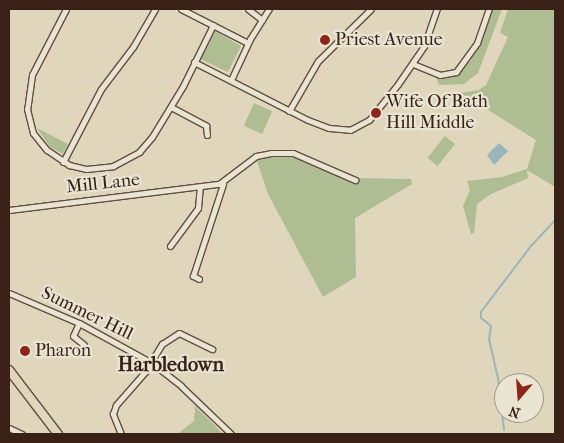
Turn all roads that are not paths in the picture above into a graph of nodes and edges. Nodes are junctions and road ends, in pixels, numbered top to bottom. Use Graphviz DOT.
graph roads {
  1 [pos="66,9"];
  2 [pos="155,9"];
  3 [pos="181,9"];
  4 [pos="248,9"];
  5 [pos="269,9"];
  6 [pos="371,9"];
  7 [pos="437,9"];
  8 [pos="489,9"];
  9 [pos="262,20"];
  10 [pos="213,25"];
  11 [pos="248,43"];
  12 [pos="194,62"];
  13 [pos="413,64"];
  14 [pos="230,80"];
  15 [pos="171,107"];
  16 [pos="289,110"];
  17 [pos="207,135"];
  18 [pos="63,162"];
  19 [pos="355,180"];
  20 [pos="225,181"];
  21 [pos="200,186"];
  22 [pos="9,210"];
  23 [pos="170,246"];
  24 [pos="199,279"];
  25 [pos="9,293"];
  26 [pos="79,323"];
  27 [pos="84,345"];
  28 [pos="212,349"];
  29 [pos="152,363"];
  30 [pos="9,364"];
  31 [pos="9,370"];
  32 [pos="17,379"];
  33 [pos="9,429"];
  34 [pos="22,434"];
  35 [pos="58,434"];
  36 [pos="121,434"];
  37 [pos="231,434"];
  1 -- 18 [label="street"];
  2 -- 18 [label="street"];
  3 -- 10 [label="street"];
  4 -- 9 [label="street"];
  5 -- 9 [label="street"];
  6 -- 16 [label="street"];
  7 -- 13 [label="street"];
  8 -- 13 [label="street"];
  9 -- 11 [label="street"];
  10 -- 11 [label="street"];
  10 -- 12 [label="street"];
  11 -- 14 [label="street"];
  12 -- 14 [label="street"];
  12 -- 15 [label="street"];
  13 -- 16 [label="street"];
  14 -- 16 [label="street"];
  15 -- 17 [label="street"];
  15 -- 18 [label="street"];
  19 -- 20 [label="street, Mill Lane"];
  20 -- 21 [label="street, Mill Lane"];
  20 -- 24 [label="street"];
  21 -- 22 [label="street, Mill Lane"];
  21 -- 23 [label="street"];
  25 -- 26 [label="street, Summer Hill"];
  26 -- 27 [label="street"];
  26 -- 29 [label="street, Summer Hill"];
  28 -- 29 [label="street"];
  29 -- 36 [label="street"];
  29 -- 37 [label="street, Summer Hill"];
  30 -- 32 [label="main road"];
  31 -- 32 [label="main road"];
  32 -- 35 [label="main road"];
  33 -- 34 [label="street"];
}
